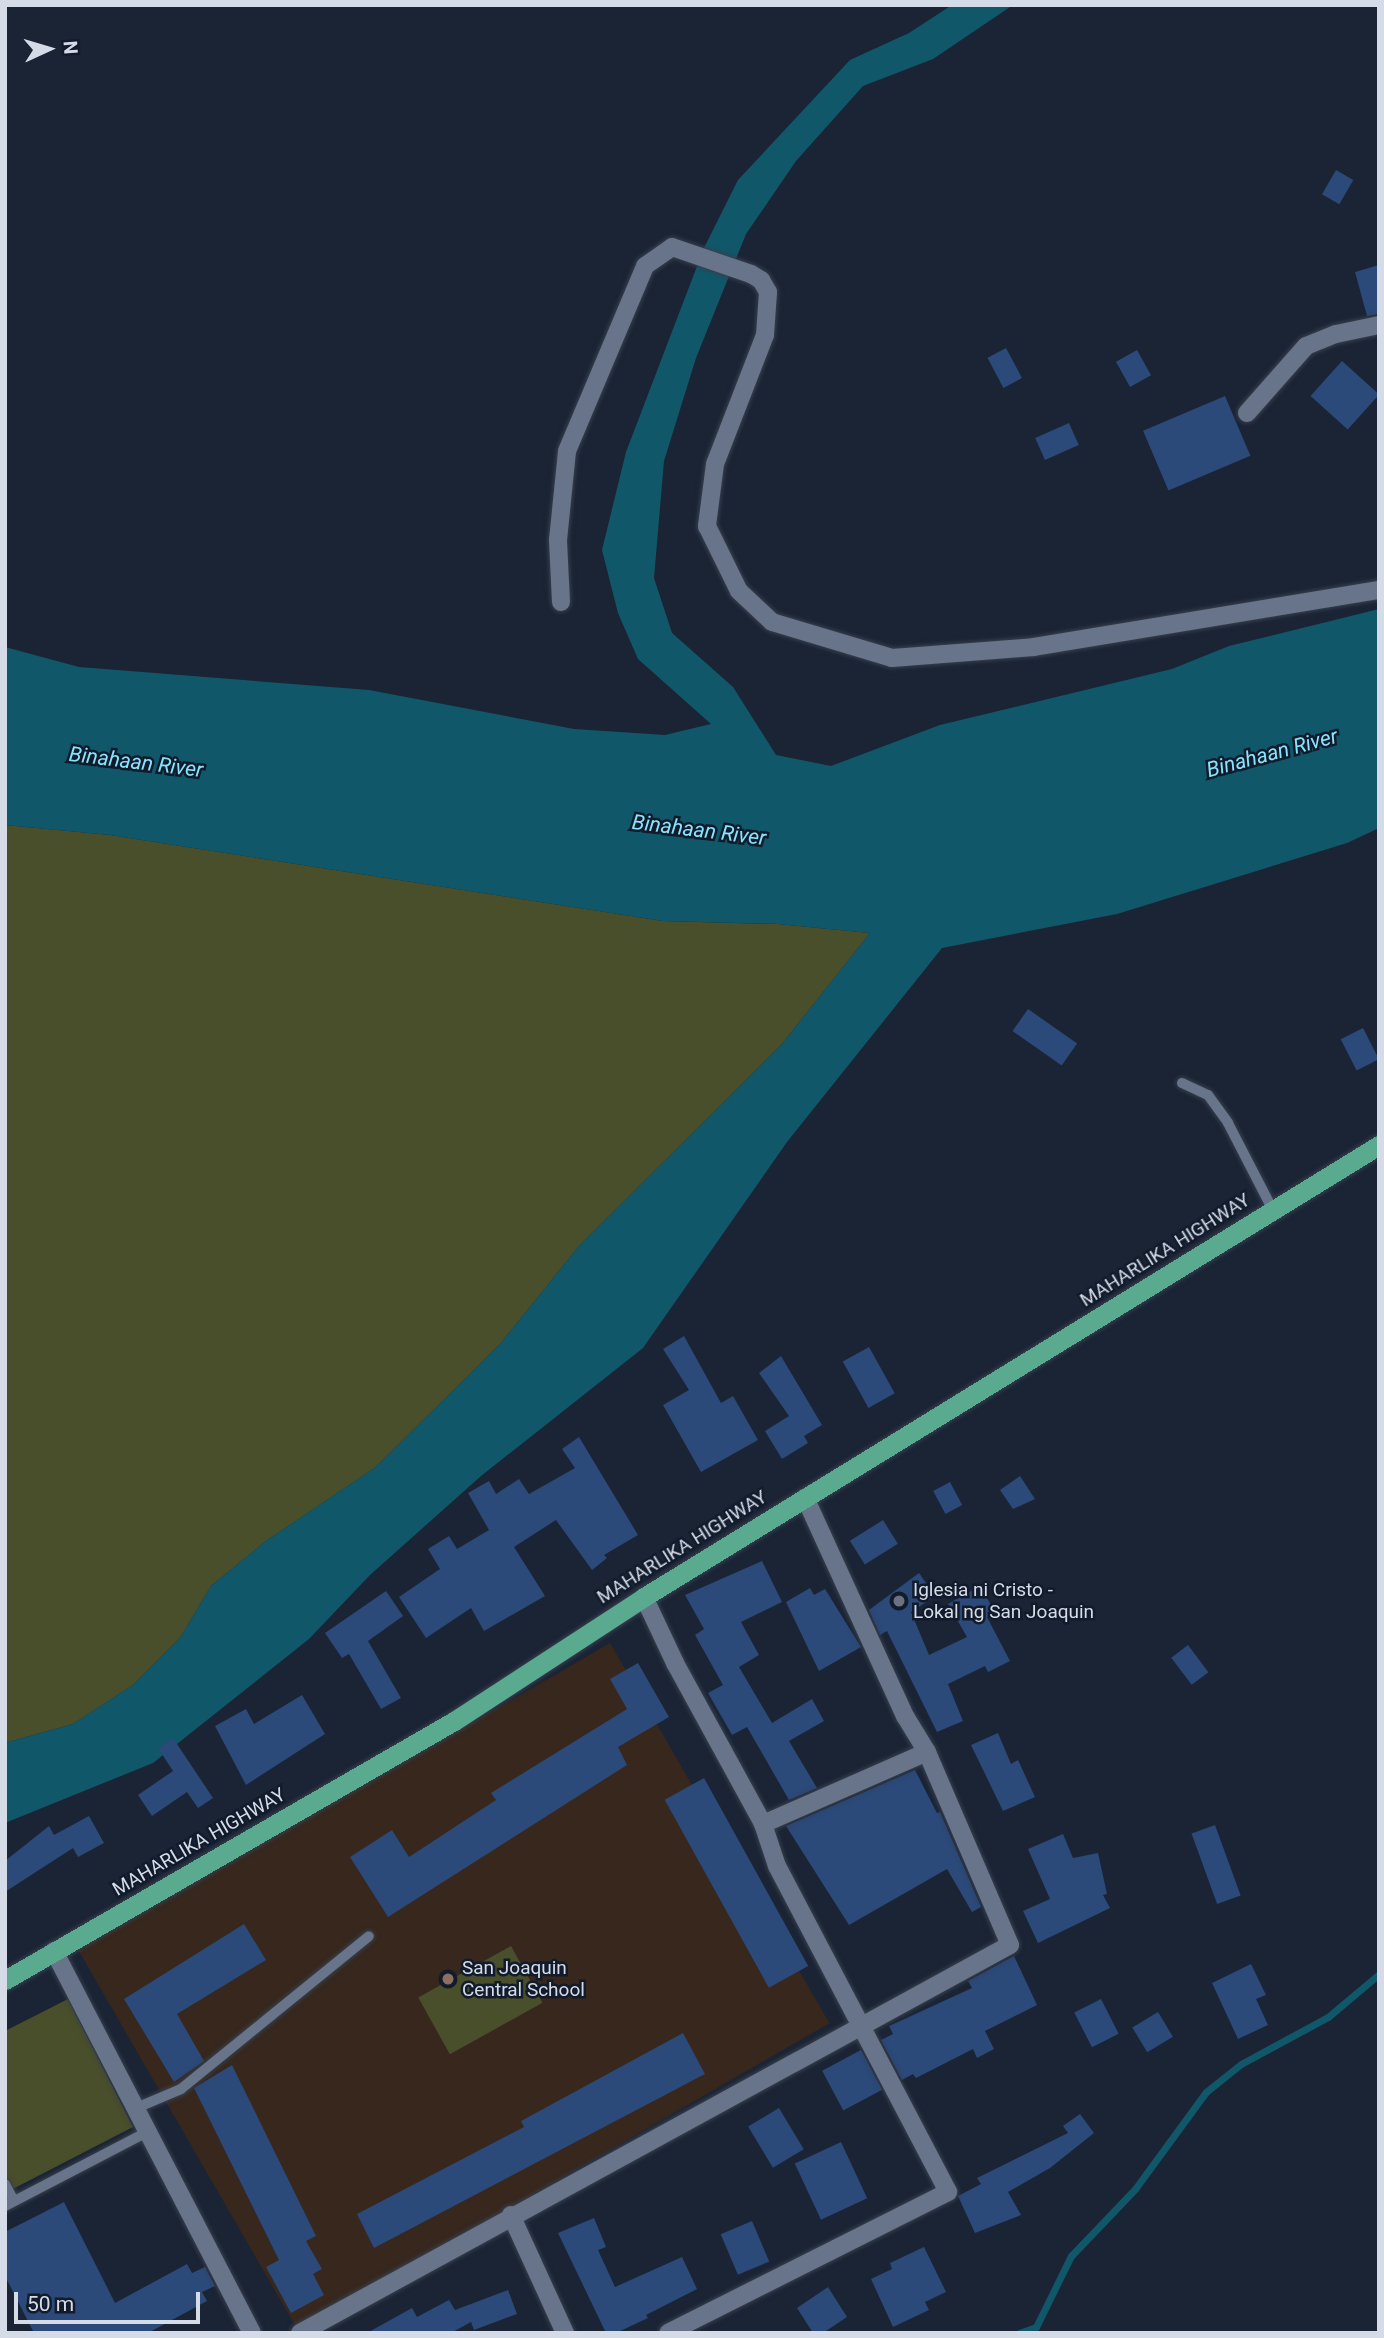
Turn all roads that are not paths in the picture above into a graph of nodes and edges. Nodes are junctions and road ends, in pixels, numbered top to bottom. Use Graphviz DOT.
graph roads {
  1 [pos="1379,325"];
  2 [pos="1247,413"];
  3 [pos="1379,590"];
  4 [pos="561,602"];
  5 [pos="1182,1083"];
  6 [pos="1379,1145"];
  7 [pos="1273,1210"];
  8 [pos="805,1498"];
  9 [pos="644,1597"];
  10 [pos="927,1752"];
  11 [pos="764,1824"];
  12 [pos="369,1936"];
  13 [pos="54,1951"];
  14 [pos="5,1980"];
  15 [pos="862,2023"];
  16 [pos="133,2109"];
  17 [pos="145,2133"];
  18 [pos="5,2184"];
  19 [pos="9,2204"];
  20 [pos="511,2215"];
  21 [pos="251,2333"];
  22 [pos="300,2333"];
  23 [pos="565,2333"];
  24 [pos="668,2333"];
  1 -- 2 [label="street"];
  3 -- 4 [label="street"];
  5 -- 7 [label="lane"];
  6 -- 7 [label="highway, MAHARLIKA HIGHWAY"];
  7 -- 8 [label="highway, MAHARLIKA HIGHWAY"];
  8 -- 9 [label="highway, MAHARLIKA HIGHWAY"];
  8 -- 10 [label="street"];
  9 -- 11 [label="street"];
  9 -- 13 [label="highway, MAHARLIKA HIGHWAY"];
  10 -- 11 [label="street"];
  10 -- 15 [label="street"];
  11 -- 15 [label="street"];
  12 -- 16 [label="lane"];
  13 -- 14 [label="highway, MAHARLIKA HIGHWAY"];
  13 -- 16 [label="street"];
  15 -- 20 [label="street"];
  15 -- 24 [label="street"];
  16 -- 17 [label="street"];
  17 -- 19 [label="lane"];
  17 -- 21 [label="street"];
  18 -- 19 [label="lane"];
  20 -- 22 [label="street"];
  20 -- 23 [label="street"];
}
